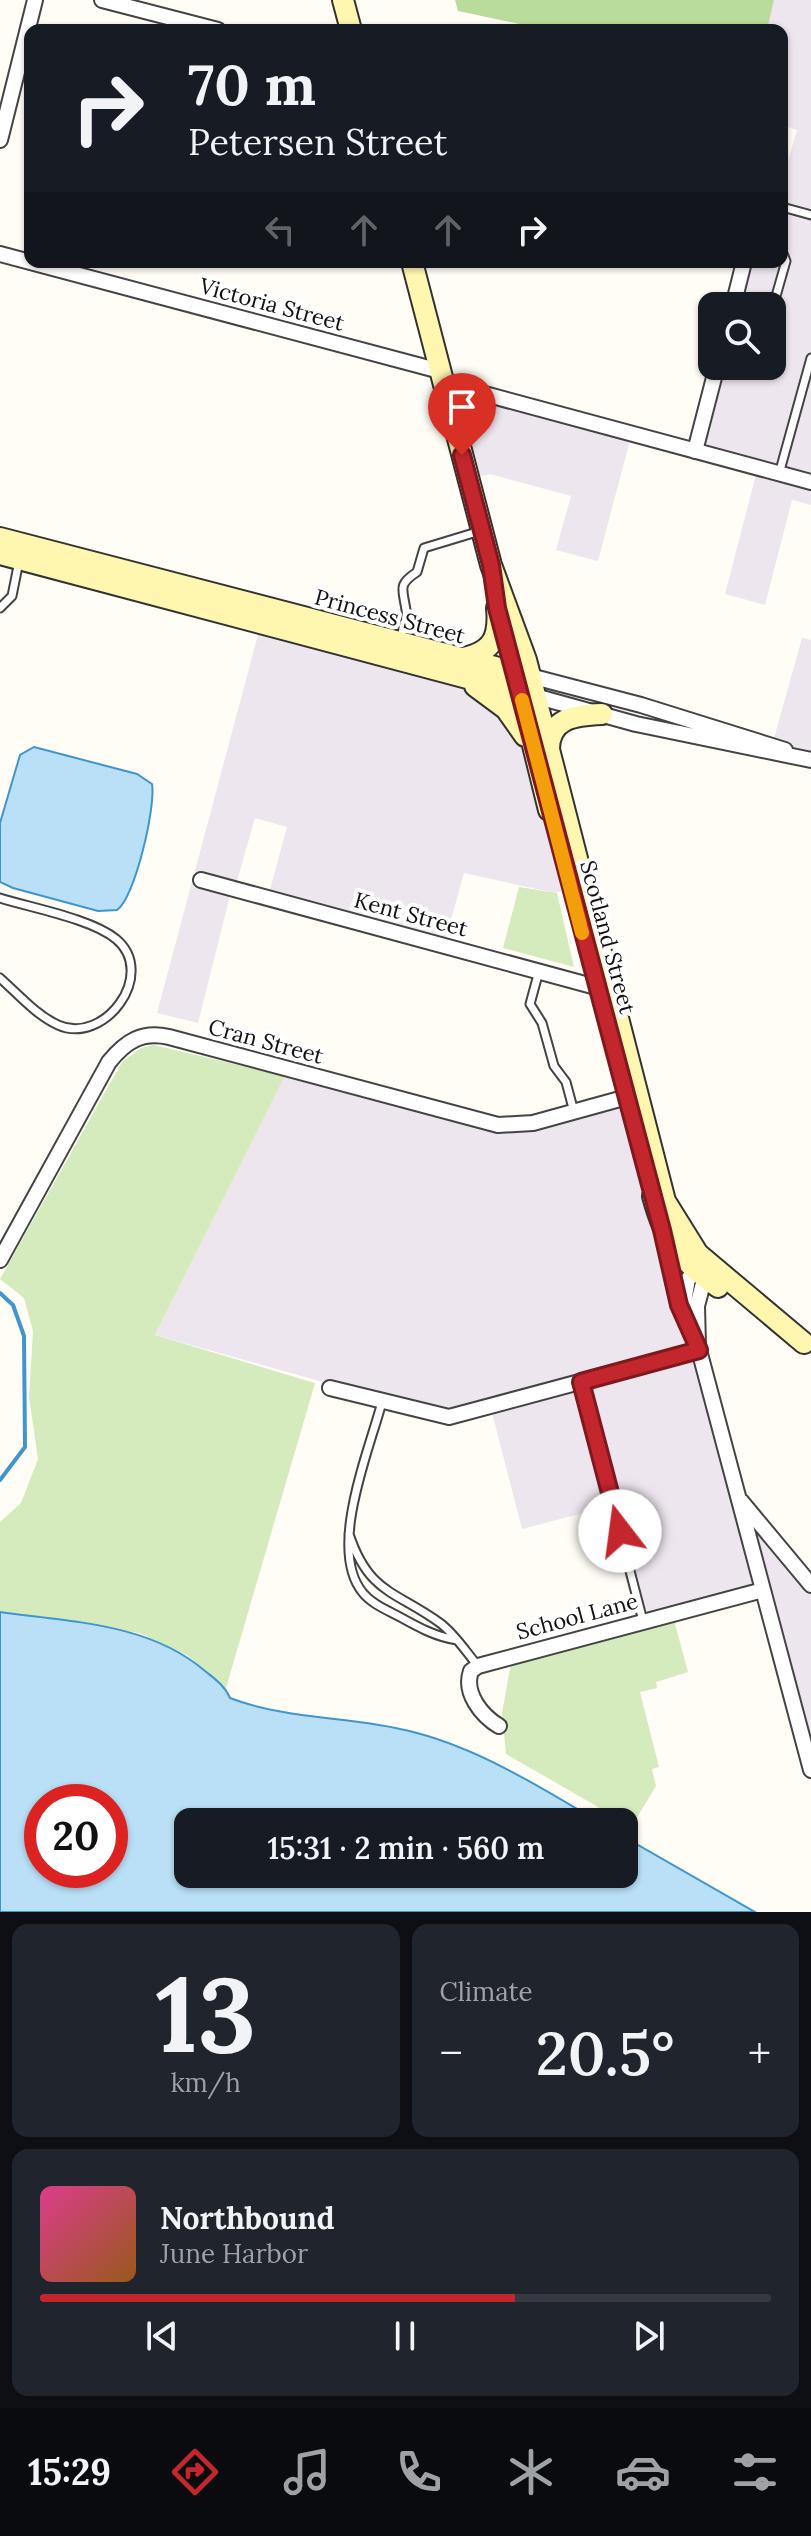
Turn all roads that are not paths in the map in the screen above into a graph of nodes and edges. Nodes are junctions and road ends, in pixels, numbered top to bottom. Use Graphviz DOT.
graph roads {
  1 [pos="35,0"];
  2 [pos="102,0"];
  3 [pos="343,0"];
  4 [pos="29,24"];
  5 [pos="195,24"];
  6 [pos="349,24"];
  7 [pos="24,44"];
  8 [pos="0,140"];
  9 [pos="788,209"];
  10 [pos="811,215"];
  11 [pos="0,254"];
  12 [pos="24,261"];
  13 [pos="50,268"];
  14 [pos="414,268"];
  15 [pos="742,268"];
  16 [pos="784,268"];
  17 [pos="736,292"];
  18 [pos="777,292"];
  19 [pos="811,358"];
  20 [pos="442,377"];
  21 [pos="713,380"];
  22 [pos="695,451"];
  23 [pos="779,474"];
  24 [pos="811,482"];
  25 [pos="482,531"];
  26 [pos="0,538"];
  27 [pos="10,556"];
  28 [pos="491,565"];
  29 [pos="0,608"];
  30 [pos="497,608"];
  31 [pos="398,644"];
  32 [pos="456,668"];
  33 [pos="525,684"];
  34 [pos="602,714"];
  35 [pos="542,755"];
  36 [pos="201,880"];
  37 [pos="0,898"];
  38 [pos="539,971"];
  39 [pos="0,978"];
  40 [pos="602,985"];
  41 [pos="632,1096"];
  42 [pos="574,1112"];
  43 [pos="662,1230"];
  44 [pos="0,1260"];
  45 [pos="702,1270"];
  46 [pos="684,1319"];
  47 [pos="807,1346"];
  48 [pos="699,1350"];
  49 [pos="581,1382"];
  50 [pos="330,1388"];
  51 [pos="382,1401"];
  52 [pos="738,1498"];
  53 [pos="348,1532"];
  54 [pos="811,1585"];
  55 [pos="763,1590"];
  56 [pos="643,1621"];
  57 [pos="457,1640"];
  58 [pos="478,1666"];
  59 [pos="499,1726"];
  60 [pos="811,1770"];
  1 -- 4 [label="street"];
  2 -- 5 [label="street"];
  3 -- 6 [label="main road"];
  7 -- 8 [label="street"];
  9 -- 10 [label="lane"];
  11 -- 12 [label="street, Victoria Street"];
  13 -- 20 [label="street, Victoria Street"];
  14 -- 20 [label="main road, Scotland Street"];
  15 -- 17 [label="street"];
  16 -- 18 [label="lane"];
  19 -- 23 [label="lane"];
  20 -- 22 [label="street, Victoria Street"];
  20 -- 25 [label="main road, Scotland Street"];
  21 -- 22 [label="street"];
  22 -- 23 [label="street, Victoria Street"];
  23 -- 24 [label="street, Victoria Street"];
  25 -- 28 [label="main road, Scotland Street"];
  25 -- 31 [label="lane"];
  26 -- 31 [label="main road, Princess Street"];
  27 -- 29 [label="lane"];
  27 -- 32 [label="main road, Princess Street"];
  28 -- 30 [label="main road, Scotland Street"];
  28 -- 33 [label="main road, Scotland Street"];
  30 -- 32 [label="main road"];
  30 -- 33 [label="main road, Scotland Street"];
  31 -- 32 [label="main road, Princess Street"];
  32 -- 33 [label="main road, Princess Street"];
  32 -- 35 [label="main road"];
  33 -- 34 [label="street, Princess Street"];
  33 -- 34 [label="street, Princess Street"];
  33 -- 35 [label="main road, Scotland Street"];
  34 -- 35 [label="main road"];
  35 -- 40 [label="main road, Scotland Street"];
  36 -- 38 [label="street, Kent Street"];
  37 -- 39 [label="lane"];
  38 -- 40 [label="street, Kent Street"];
  38 -- 42 [label="lane"];
  40 -- 41 [label="main road, Scotland Street"];
  41 -- 42 [label="street, Cran Street"];
  41 -- 43 [label="main road, Scotland Street"];
  41 -- 45 [label="main road, Scotland Street"];
  42 -- 44 [label="street, Cran Street"];
  43 -- 45 [label="main road"];
  43 -- 46 [label="street, Scotland Street"];
  45 -- 46 [label="street"];
  45 -- 47 [label="main road"];
  45 -- 48 [label="street, Scotland Street"];
  46 -- 48 [label="street, Scotland Street"];
  48 -- 49 [label="street"];
  48 -- 52 [label="street, Scotland Street"];
  49 -- 51 [label="street"];
  49 -- 56 [label="lane"];
  50 -- 51 [label="street"];
  51 -- 53 [label="lane"];
  52 -- 54 [label="street"];
  52 -- 55 [label="street, Scotland Street"];
  53 -- 57 [label="lane"];
  53 -- 57 [label="lane"];
  55 -- 56 [label="street, School Lane"];
  55 -- 60 [label="street, Scotland Street"];
  56 -- 58 [label="street, School Lane"];
  57 -- 58 [label="lane"];
  58 -- 59 [label="street"];
}
